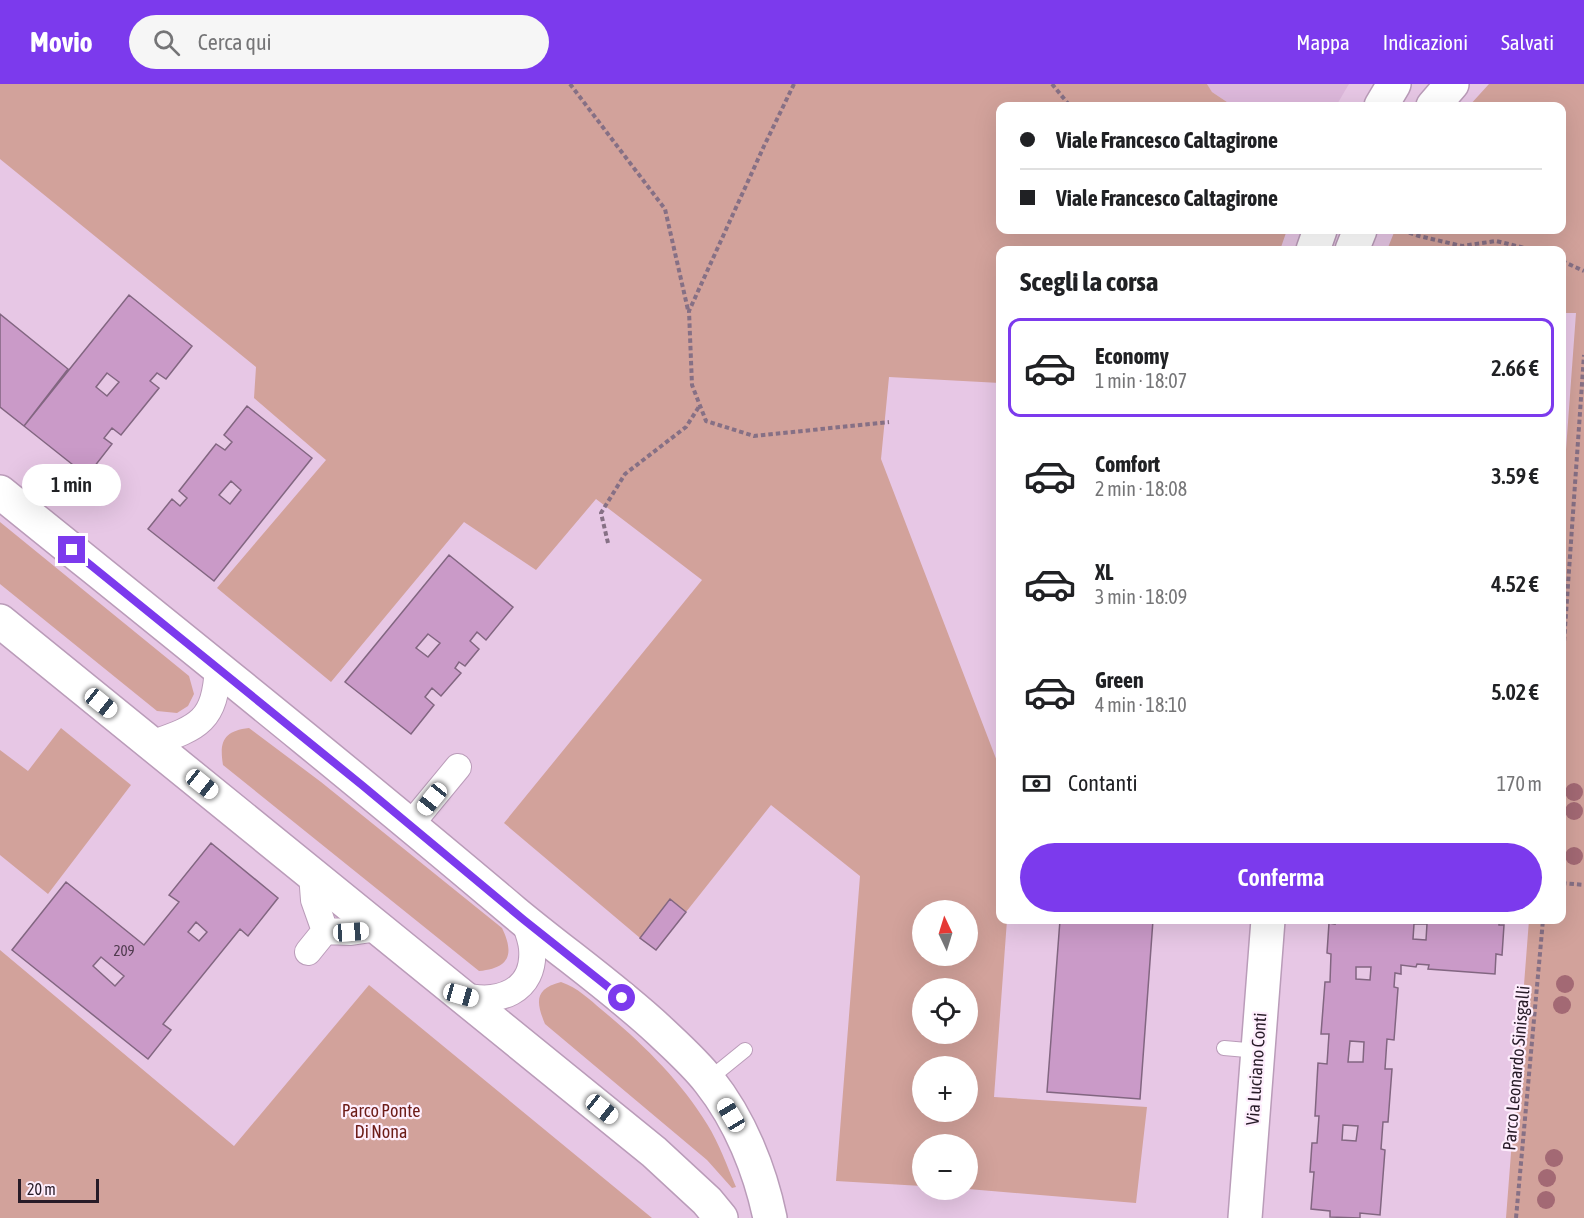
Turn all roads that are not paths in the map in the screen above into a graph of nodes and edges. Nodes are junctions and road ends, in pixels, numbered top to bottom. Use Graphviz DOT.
graph roads {
  1 [pos="1394,84"];
  2 [pos="1452,84"];
  3 [pos="1383,102"];
  4 [pos="1436,102"];
  5 [pos="0,492"];
  6 [pos="0,621"];
  7 [pos="218,667"];
  8 [pos="151,744"];
  9 [pos="458,767"];
  10 [pos="411,824"];
  11 [pos="312,874"];
  12 [pos="524,920"];
  13 [pos="1268,924"];
  14 [pos="378,928"];
  15 [pos="325,931"];
  16 [pos="308,952"];
  17 [pos="461,995"];
  18 [pos="1224,1048"];
  19 [pos="745,1050"];
  20 [pos="1258,1051"];
  21 [pos="708,1080"];
  22 [pos="721,1218"];
  23 [pos="770,1218"];
  24 [pos="1245,1218"];
  1 -- 3 [label="street"];
  2 -- 4 [label="street"];
  5 -- 7 [label="street"];
  6 -- 8 [label="street"];
  7 -- 8 [label="street"];
  7 -- 10 [label="street"];
  8 -- 11 [label="street"];
  9 -- 10 [label="street"];
  10 -- 12 [label="street"];
  11 -- 14 [label="street"];
  11 -- 15 [label="street"];
  12 -- 17 [label="street"];
  12 -- 21 [label="street"];
  13 -- 20 [label="street, Via Luciano Conti"];
  14 -- 15 [label="street"];
  14 -- 17 [label="street"];
  15 -- 16 [label="street"];
  17 -- 22 [label="street"];
  18 -- 20 [label="lane"];
  19 -- 21 [label="lane"];
  20 -- 24 [label="street, Via Luciano Conti"];
  21 -- 23 [label="street"];
}
